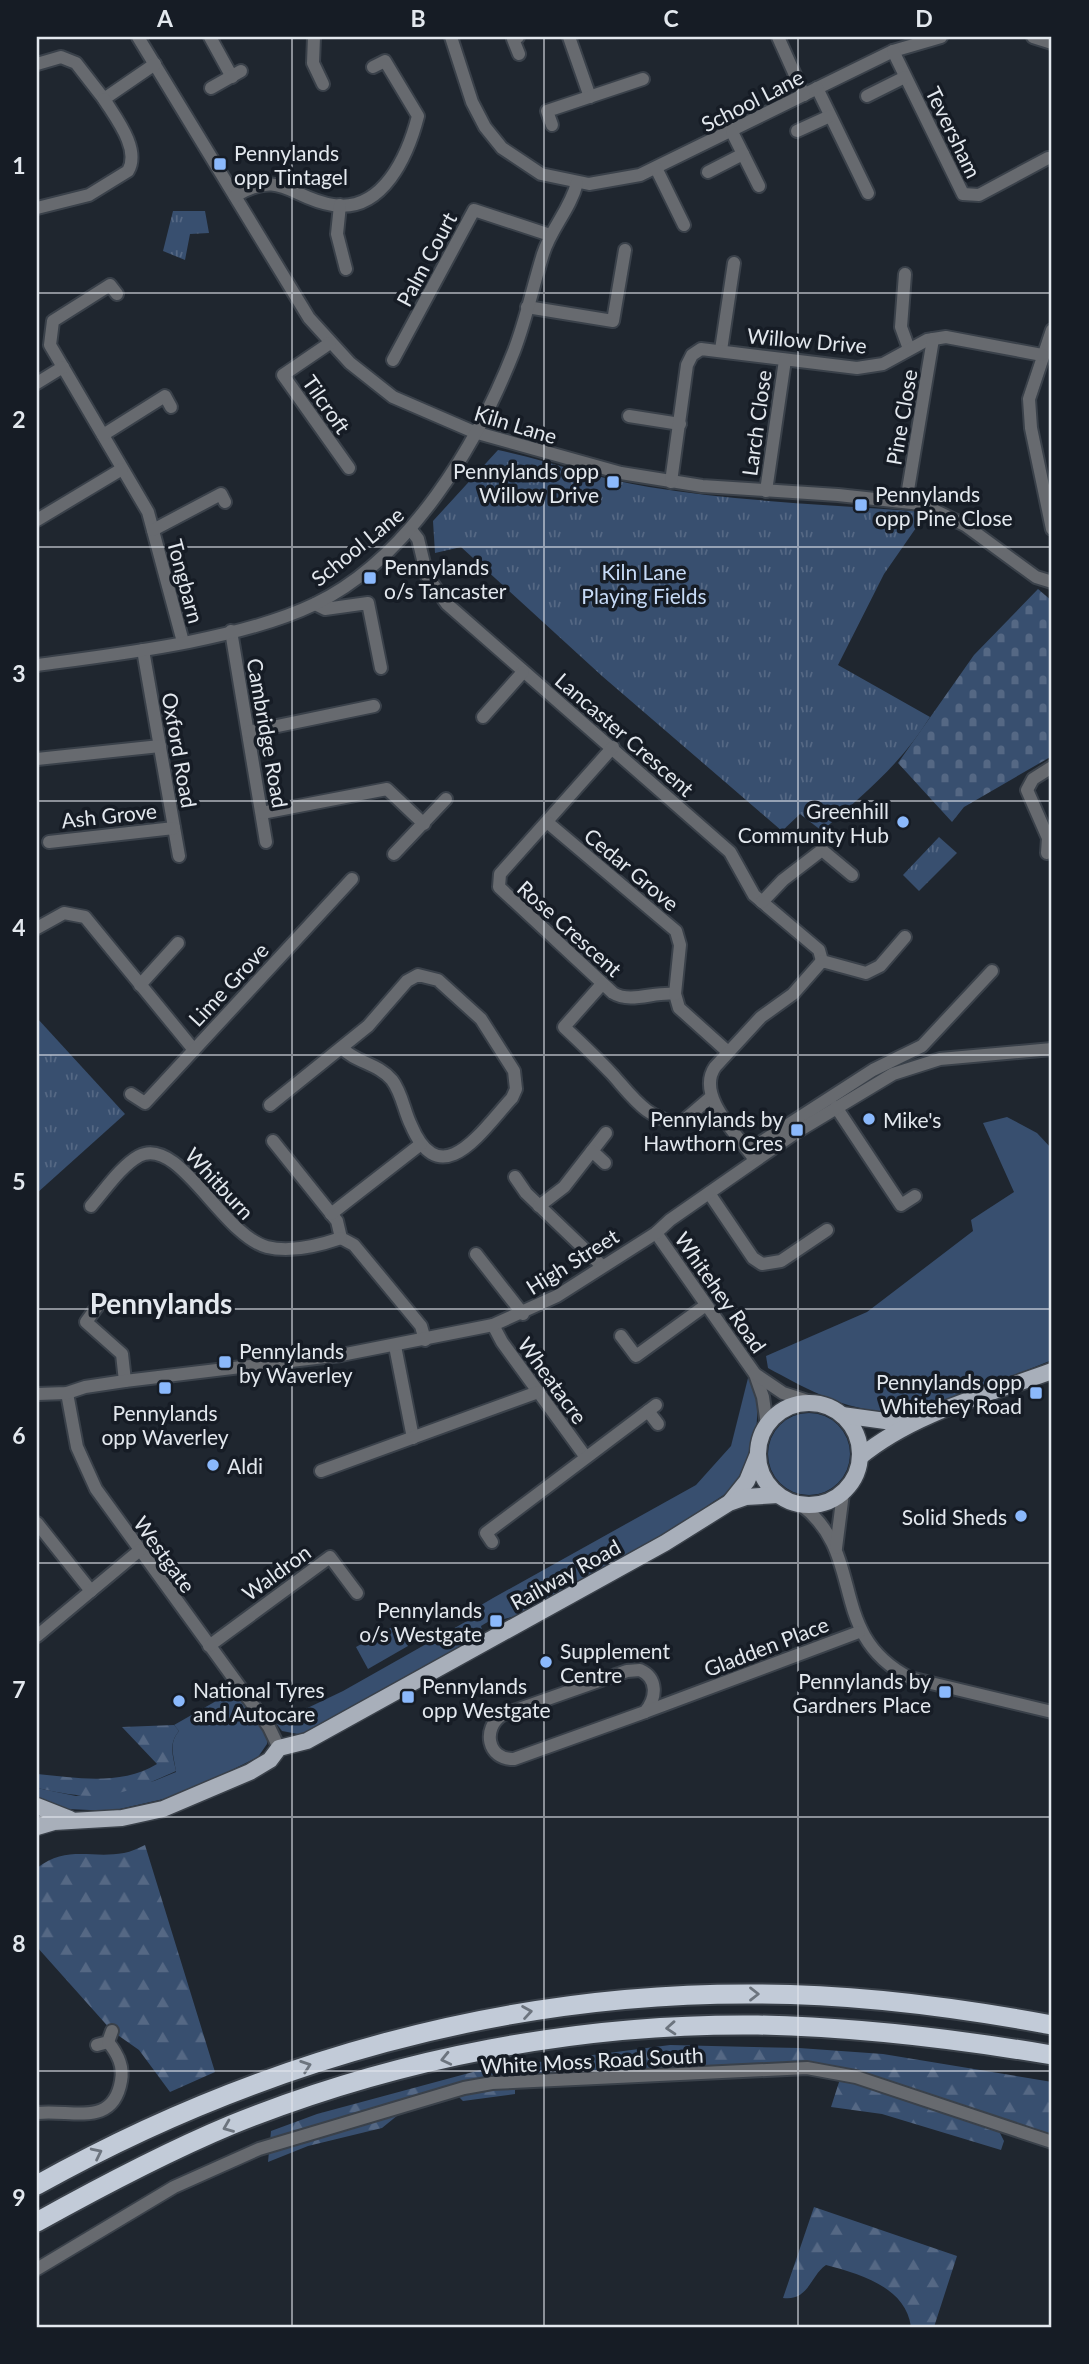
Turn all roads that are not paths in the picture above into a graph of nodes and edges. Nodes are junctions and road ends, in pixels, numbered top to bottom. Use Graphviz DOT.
graph roads {
  1 [pos="138,37"];
  2 [pos="210,37"];
  3 [pos="314,37"];
  4 [pos="451,37"];
  5 [pos="518,37"];
  6 [pos="569,37"];
  7 [pos="778,37"];
  8 [pos="941,37"];
  9 [pos="1032,37"];
  10 [pos="918,39"];
  11 [pos="1052,43"];
  12 [pos="893,51"];
  13 [pos="519,54"];
  14 [pos="37,64"];
  15 [pos="155,64"];
  16 [pos="373,67"];
  17 [pos="905,77"];
  18 [pos="643,79"];
  19 [pos="323,84"];
  20 [pos="211,88"];
  21 [pos="817,88"];
  22 [pos="804,95"];
  23 [pos="867,96"];
  24 [pos="590,97"];
  25 [pos="104,99"];
  26 [pos="831,116"];
  27 [pos="552,125"];
  28 [pos="797,131"];
  29 [pos="732,132"];
  30 [pos="743,154"];
  31 [pos="1048,158"];
  32 [pos="656,168"];
  33 [pos="708,172"];
  34 [pos="577,183"];
  35 [pos="759,186"];
  36 [pos="868,193"];
  37 [pos="235,196"];
  38 [pos="340,205"];
  39 [pos="37,208"];
  40 [pos="684,225"];
  41 [pos="550,236"];
  42 [pos="625,250"];
  43 [pos="734,262"];
  44 [pos="346,269"];
  45 [pos="905,274"];
  46 [pos="117,295"];
  47 [pos="527,307"];
  48 [pos="1052,330"];
  49 [pos="933,339"];
  50 [pos="330,343"];
  51 [pos="909,349"];
  52 [pos="721,351"];
  53 [pos="1042,355"];
  54 [pos="393,360"];
  55 [pos="785,360"];
  56 [pos="63,367"];
  57 [pos="37,383"];
  58 [pos="171,407"];
  59 [pos="629,416"];
  60 [pos="680,424"];
  61 [pos="474,432"];
  62 [pos="103,435"];
  63 [pos="349,468"];
  64 [pos="122,469"];
  65 [pos="671,482"];
  66 [pos="766,491"];
  67 [pos="225,502"];
  68 [pos="906,502"];
  69 [pos="37,520"];
  70 [pos="1052,528"];
  71 [pos="153,530"];
  72 [pos="411,530"];
  73 [pos="1052,582"];
  74 [pos="315,604"];
  75 [pos="231,631"];
  76 [pos="183,642"];
  77 [pos="143,649"];
  78 [pos="37,665"];
  79 [pos="381,668"];
  80 [pos="523,671"];
  81 [pos="374,706"];
  82 [pos="483,717"];
  83 [pos="248,732"];
  84 [pos="160,746"];
  85 [pos="613,747"];
  86 [pos="37,759"];
  87 [pos="1052,767"];
  88 [pos="446,799"];
  89 [pos="262,813"];
  90 [pos="547,822"];
  91 [pos="424,824"];
  92 [pos="174,828"];
  93 [pos="49,842"];
  94 [pos="266,842"];
  95 [pos="1047,853"];
  96 [pos="394,855"];
  97 [pos="179,856"];
  98 [pos="852,875"];
  99 [pos="352,880"];
  100 [pos="762,902"];
  101 [pos="37,928"];
  102 [pos="178,943"];
  103 [pos="915,946"];
  104 [pos="822,961"];
  105 [pos="992,971"];
  106 [pos="603,984"];
  107 [pos="140,985"];
  108 [pos="676,994"];
  109 [pos="342,1048"];
  110 [pos="1052,1049"];
  111 [pos="194,1050"];
  112 [pos="728,1052"];
  113 [pos="131,1094"];
  114 [pos="710,1097"];
  115 [pos="270,1105"];
  116 [pos="836,1107"];
  117 [pos="606,1133"];
  118 [pos="273,1141"];
  119 [pos="421,1144"];
  120 [pos="592,1151"];
  121 [pos="752,1155"];
  122 [pos="605,1163"];
  123 [pos="515,1177"];
  124 [pos="709,1193"];
  125 [pos="915,1196"];
  126 [pos="90,1206"];
  127 [pos="539,1206"];
  128 [pos="331,1214"];
  129 [pos="827,1230"];
  130 [pos="656,1233"];
  131 [pos="341,1238"];
  132 [pos="476,1254"];
  133 [pos="602,1266"];
  134 [pos="99,1304"];
  135 [pos="706,1305"];
  136 [pos="523,1314"];
  137 [pos="493,1325"];
  138 [pos="621,1336"];
  139 [pos="425,1340"];
  140 [pos="395,1346"];
  141 [pos="1052,1371"];
  142 [pos="755,1374"];
  143 [pos="125,1381"];
  144 [pos="538,1392"];
  145 [pos="67,1393"];
  146 [pos="37,1394"];
  147 [pos="817,1404"];
  148 [pos="842,1415"];
  149 [pos="657,1424"];
  150 [pos="907,1424"];
  151 [pos="767,1425"];
  152 [pos="413,1438"];
  153 [pos="758,1454"];
  154 [pos="585,1456"];
  155 [pos="860,1457"];
  156 [pos="321,1471"];
  157 [pos="843,1493"];
  158 [pos="778,1495"];
  159 [pos="729,1503"];
  160 [pos="800,1504"];
  161 [pos="37,1523"];
  162 [pos="492,1542"];
  163 [pos="836,1548"];
  164 [pos="141,1550"];
  165 [pos="91,1591"];
  166 [pos="357,1593"];
  167 [pos="859,1632"];
  168 [pos="37,1636"];
  169 [pos="209,1646"];
  170 [pos="654,1685"];
  171 [pos="687,1697"];
  172 [pos="1052,1700"];
  173 [pos="1033,1706"];
  174 [pos="645,1712"];
  175 [pos="1052,1712"];
  176 [pos="279,1748"];
  177 [pos="37,1807"];
  178 [pos="76,1820"];
  179 [pos="37,1827"];
  180 [pos="1052,2025"];
  181 [pos="861,2030"];
  182 [pos="106,2039"];
  183 [pos="1052,2055"];
  184 [pos="1052,2066"];
  185 [pos="37,2113"];
  186 [pos="1052,2142"];
  187 [pos="37,2185"];
  188 [pos="37,2222"];
  189 [pos="37,2269"];
  1 -- 15 [label="street, Kiln Lane"];
  2 -- 20 [label="street"];
  3 -- 19 [label="street"];
  4 -- 34 [label="street, School Lane"];
  5 -- 13 [label="street"];
  6 -- 24 [label="street"];
  7 -- 22 [label="street"];
  8 -- 10 [label="street, School Lane"];
  9 -- 11 [label="street"];
  10 -- 12 [label="street, School Lane"];
  12 -- 17 [label="street, Teversham"];
  12 -- 21 [label="street, School Lane"];
  14 -- 25 [label="street"];
  15 -- 25 [label="street"];
  15 -- 37 [label="street, Kiln Lane"];
  16 -- 38 [label="street"];
  17 -- 23 [label="street, Teversham"];
  17 -- 31 [label="street, Teversham"];
  18 -- 24 [label="street"];
  21 -- 22 [label="street, School Lane"];
  21 -- 26 [label="street"];
  22 -- 29 [label="street, School Lane"];
  24 -- 27 [label="street"];
  25 -- 39 [label="street"];
  26 -- 28 [label="street"];
  26 -- 36 [label="street"];
  29 -- 30 [label="street"];
  29 -- 32 [label="street, School Lane"];
  30 -- 33 [label="street"];
  30 -- 35 [label="street"];
  32 -- 34 [label="street, School Lane"];
  32 -- 40 [label="street"];
  34 -- 41 [label="street, School Lane"];
  37 -- 38 [label="street"];
  37 -- 50 [label="street, Kiln Lane"];
  38 -- 44 [label="street"];
  41 -- 47 [label="street, School Lane"];
  41 -- 54 [label="street, Palm Court"];
  42 -- 47 [label="street"];
  43 -- 52 [label="street"];
  45 -- 51 [label="street"];
  46 -- 56 [label="street, Tongbarn"];
  47 -- 61 [label="street, School Lane"];
  48 -- 53 [label="street"];
  49 -- 51 [label="street, Willow Drive"];
  49 -- 53 [label="street, Willow Drive"];
  49 -- 68 [label="street, Pine Close"];
  50 -- 61 [label="street, Kiln Lane"];
  50 -- 63 [label="street, Tilcroft"];
  51 -- 55 [label="street, Willow Drive"];
  52 -- 55 [label="street, Willow Drive"];
  52 -- 60 [label="street, Willow Drive"];
  53 -- 70 [label="street"];
  55 -- 66 [label="street, Larch Close"];
  56 -- 57 [label="street"];
  56 -- 62 [label="street, Tongbarn"];
  58 -- 62 [label="street"];
  59 -- 60 [label="street"];
  60 -- 65 [label="street, Willow Drive"];
  61 -- 65 [label="street, Kiln Lane"];
  61 -- 72 [label="street, School Lane"];
  62 -- 64 [label="street, Tongbarn"];
  64 -- 69 [label="street"];
  64 -- 71 [label="street, Tongbarn"];
  65 -- 66 [label="street, Kiln Lane"];
  66 -- 68 [label="street, Kiln Lane"];
  67 -- 71 [label="street, Tongbarn"];
  68 -- 73 [label="street, Kiln Lane"];
  71 -- 76 [label="street, Tongbarn"];
  72 -- 74 [label="street, School Lane"];
  72 -- 80 [label="street, Lancaster Crescent"];
  74 -- 75 [label="street, School Lane"];
  74 -- 79 [label="street"];
  75 -- 76 [label="street, School Lane"];
  75 -- 83 [label="street, Cambridge Road"];
  76 -- 77 [label="street, School Lane"];
  77 -- 78 [label="street, School Lane"];
  77 -- 84 [label="street, Oxford Road"];
  80 -- 82 [label="street"];
  80 -- 85 [label="street, Lancaster Crescent"];
  81 -- 83 [label="street"];
  83 -- 89 [label="street, Cambridge Road"];
  84 -- 86 [label="street"];
  84 -- 92 [label="street, Oxford Road"];
  85 -- 90 [label="street, Rose Crescent"];
  85 -- 100 [label="street, Lancaster Crescent"];
  87 -- 95 [label="street"];
  88 -- 91 [label="street"];
  89 -- 91 [label="street"];
  89 -- 94 [label="street, Cambridge Road"];
  90 -- 106 [label="street, Rose Crescent"];
  90 -- 108 [label="street, Cedar Grove"];
  91 -- 96 [label="street"];
  92 -- 93 [label="street, Ash Grove"];
  92 -- 97 [label="street, Oxford Road"];
  98 -- 100 [label="street"];
  99 -- 111 [label="street, Lime Grove"];
  100 -- 104 [label="street, Lancaster Crescent"];
  101 -- 107 [label="street"];
  102 -- 107 [label="street"];
  103 -- 104 [label="street"];
  104 -- 112 [label="street"];
  105 -- 121 [label="street"];
  106 -- 108 [label="street, Rose Crescent"];
  106 -- 114 [label="street"];
  107 -- 111 [label="street"];
  108 -- 112 [label="street"];
  109 -- 115 [label="street"];
  109 -- 119 [label="street"];
  109 -- 119 [label="street"];
  110 -- 116 [label="street, High Street"];
  111 -- 113 [label="street, Lime Grove"];
  112 -- 114 [label="street"];
  114 -- 121 [label="street"];
  116 -- 121 [label="street, High Street"];
  116 -- 125 [label="street"];
  117 -- 120 [label="street"];
  118 -- 128 [label="street"];
  119 -- 128 [label="street"];
  120 -- 122 [label="street"];
  120 -- 127 [label="street"];
  121 -- 124 [label="street, High Street"];
  123 -- 127 [label="street"];
  124 -- 129 [label="street"];
  124 -- 130 [label="street, High Street"];
  126 -- 131 [label="street, Whitburn"];
  127 -- 133 [label="street"];
  128 -- 131 [label="street"];
  130 -- 133 [label="street, High Street"];
  130 -- 135 [label="street, Whitehey Road"];
  131 -- 139 [label="street"];
  132 -- 136 [label="street"];
  133 -- 136 [label="street, High Street"];
  134 -- 143 [label="street"];
  135 -- 138 [label="street"];
  135 -- 142 [label="street, Whitehey Road"];
  136 -- 137 [label="street, High Street"];
  137 -- 139 [label="street, High Street"];
  137 -- 144 [label="street, Wheatacre"];
  139 -- 140 [label="street, High Street"];
  140 -- 143 [label="street, High Street"];
  140 -- 152 [label="street"];
  141 -- 150 [label="main road"];
  142 -- 147 [label="street"];
  142 -- 151 [label="street"];
  143 -- 145 [label="street, High Street"];
  144 -- 152 [label="street"];
  144 -- 154 [label="street, Wheatacre"];
  145 -- 146 [label="street"];
  145 -- 164 [label="street, Westgate"];
  147 -- 148 [label="main road"];
  147 -- 151 [label="main road"];
  148 -- 150 [label="main road"];
  148 -- 155 [label="main road"];
  149 -- 154 [label="street, Wheatacre"];
  150 -- 155 [label="main road"];
  151 -- 153 [label="main road"];
  152 -- 156 [label="street"];
  153 -- 158 [label="main road"];
  153 -- 159 [label="main road, Railway Road"];
  154 -- 162 [label="street, Wheatacre"];
  155 -- 157 [label="main road"];
  157 -- 160 [label="main road"];
  157 -- 163 [label="street"];
  158 -- 159 [label="main road, Railway Road"];
  158 -- 160 [label="main road"];
  159 -- 176 [label="main road, Railway Road"];
  160 -- 163 [label="street"];
  161 -- 165 [label="street"];
  163 -- 167 [label="street"];
  164 -- 165 [label="street"];
  164 -- 169 [label="street, Westgate"];
  165 -- 168 [label="street"];
  166 -- 169 [label="street, Waldron"];
  167 -- 171 [label="street, Gladden Place"];
  167 -- 173 [label="street"];
  169 -- 176 [label="street, Westgate"];
  170 -- 171 [label="street, Gladden Place"];
  170 -- 174 [label="street"];
  170 -- 174 [label="street, Gladden Place"];
  171 -- 174 [label="street, Gladden Place"];
  172 -- 173 [label="street"];
  173 -- 175 [label="street"];
  176 -- 178 [label="main road, Railway Road"];
  177 -- 178 [label="main road, Railway Road"];
  177 -- 179 [label="main road"];
  178 -- 179 [label="main road, Railway Road"];
  187 -- 180 [label="highway, one-way"];
  181 -- 183 [label="highway"];
  181 -- 184 [label="highway"];
  181 -- 188 [label="highway, one-way"];
  182 -- 185 [label="street"];
  186 -- 189 [label="street, White Moss Road South"];
}
